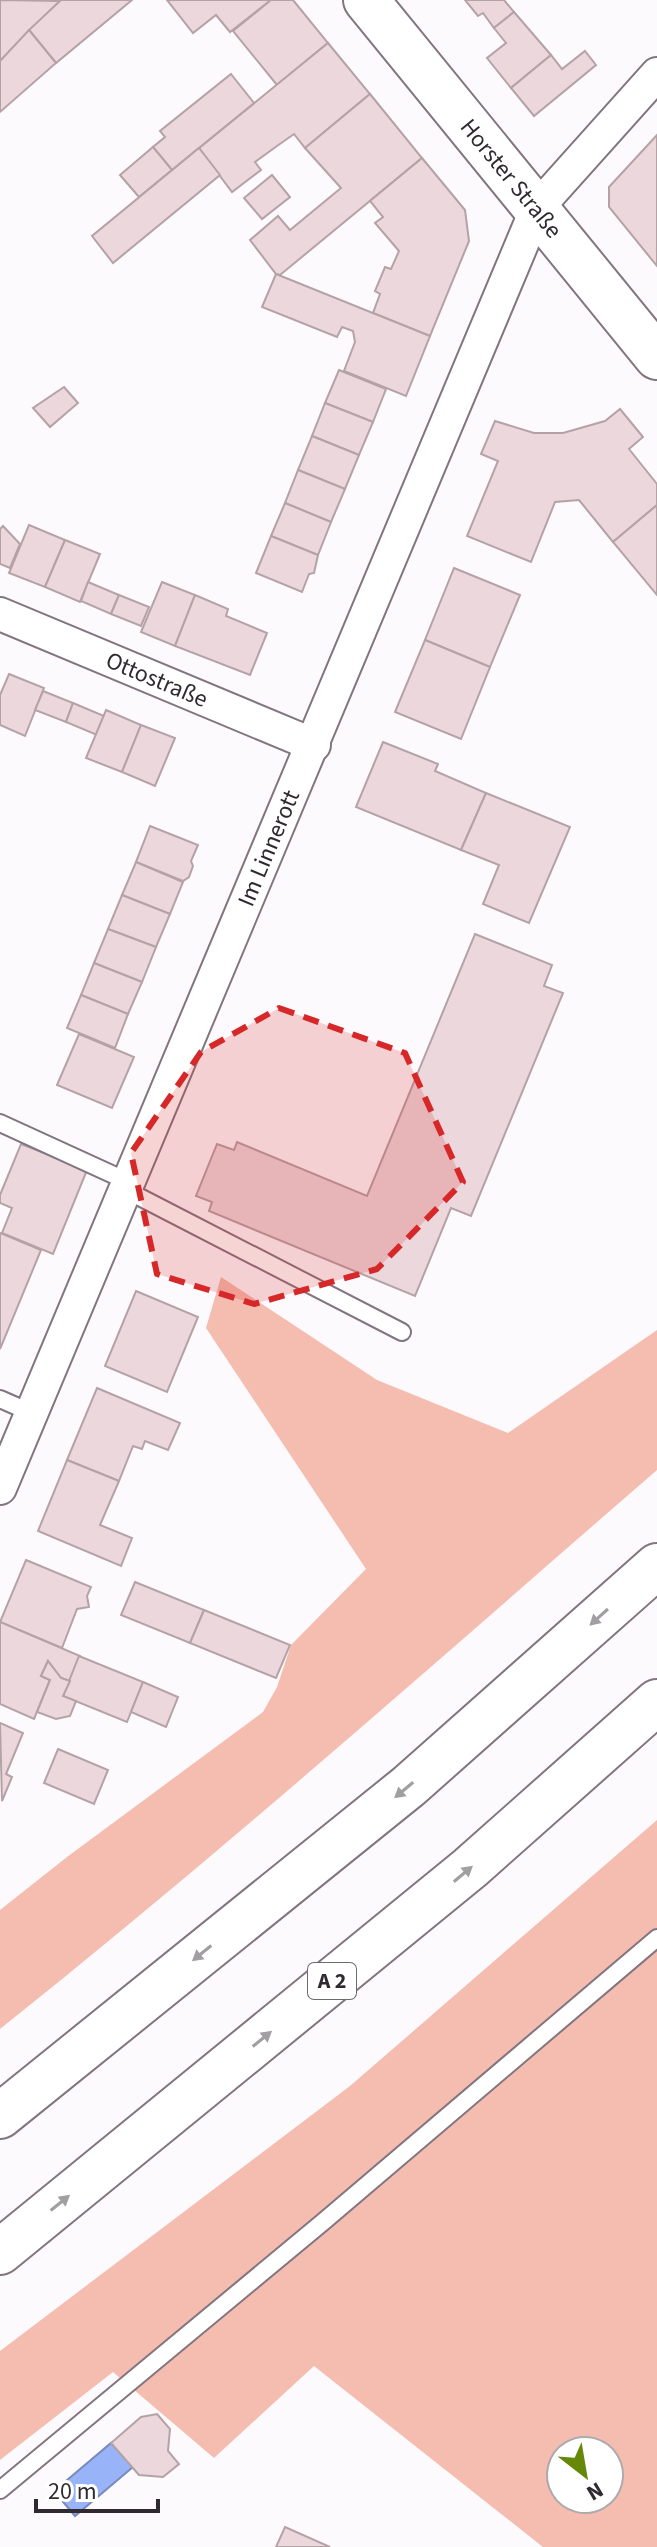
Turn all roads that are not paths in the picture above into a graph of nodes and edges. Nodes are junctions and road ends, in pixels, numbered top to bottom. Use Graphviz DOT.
graph roads {
  1 [pos="366,0"];
  2 [pos="657,74"];
  3 [pos="537,208"];
  4 [pos="657,357"];
  5 [pos="0,614"];
  6 [pos="314,745"];
  7 [pos="0,1123"];
  8 [pos="127,1186"];
  9 [pos="402,1332"];
  10 [pos="0,1399"];
  11 [pos="32,1413"];
  12 [pos="0,1488"];
  13 [pos="657,1566"];
  14 [pos="657,1702"];
  15 [pos="657,1938"];
  16 [pos="0,2116"];
  17 [pos="0,2252"];
  18 [pos="0,2490"];
  1 -- 3 [label="main road, Horster Straße"];
  2 -- 3 [label="street, Im Linnerott"];
  3 -- 4 [label="main road, Horster Straße"];
  3 -- 6 [label="street, Im Linnerott"];
  5 -- 6 [label="street, Ottostraße"];
  6 -- 8 [label="street, Im Linnerott"];
  7 -- 8 [label="lane"];
  8 -- 9 [label="lane"];
  8 -- 11 [label="street, Im Linnerott"];
  10 -- 11 [label="lane"];
  11 -- 12 [label="street, Im Linnerott"];
  13 -- 16 [label="main road, one-way"];
  17 -- 14 [label="main road, A 2, one-way"];
  15 -- 18 [label="lane"];
}
